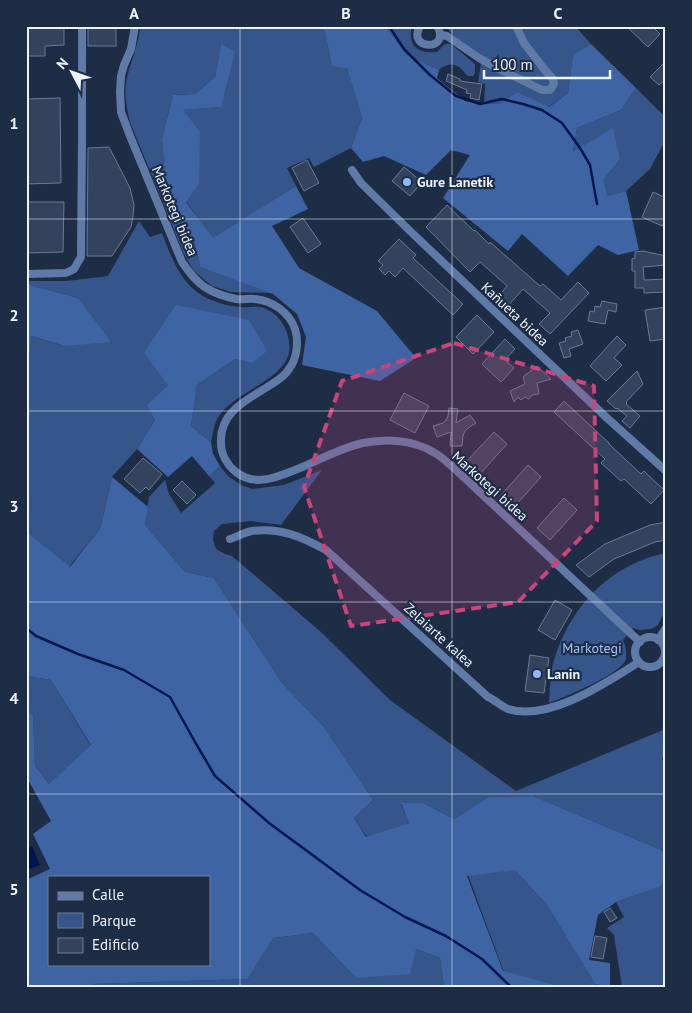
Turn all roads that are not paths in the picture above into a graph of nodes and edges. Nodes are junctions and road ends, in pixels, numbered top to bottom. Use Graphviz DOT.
graph roads {
  1 [pos="82,26"];
  2 [pos="135,26"];
  3 [pos="420,26"];
  4 [pos="438,26"];
  5 [pos="516,26"];
  6 [pos="440,35"];
  7 [pos="352,170"];
  8 [pos="26,274"];
  9 [pos="666,471"];
  10 [pos="230,539"];
  11 [pos="666,628"];
  12 [pos="658,640"];
  13 [pos="640,642"];
  14 [pos="665,656"];
  15 [pos="639,662"];
  1 -- 8 [label="street"];
  2 -- 13 [label="street, Markotegi bidea"];
  3 -- 6 [label="street"];
  4 -- 6 [label="street"];
  5 -- 6 [label="street"];
  7 -- 9 [label="street, Kañueta bidea"];
  10 -- 15 [label="street, Zelaiarte kalea"];
  11 -- 12 [label="street"];
  12 -- 13 [label="street"];
  12 -- 14 [label="street"];
  13 -- 15 [label="street"];
  14 -- 15 [label="street"];
}
